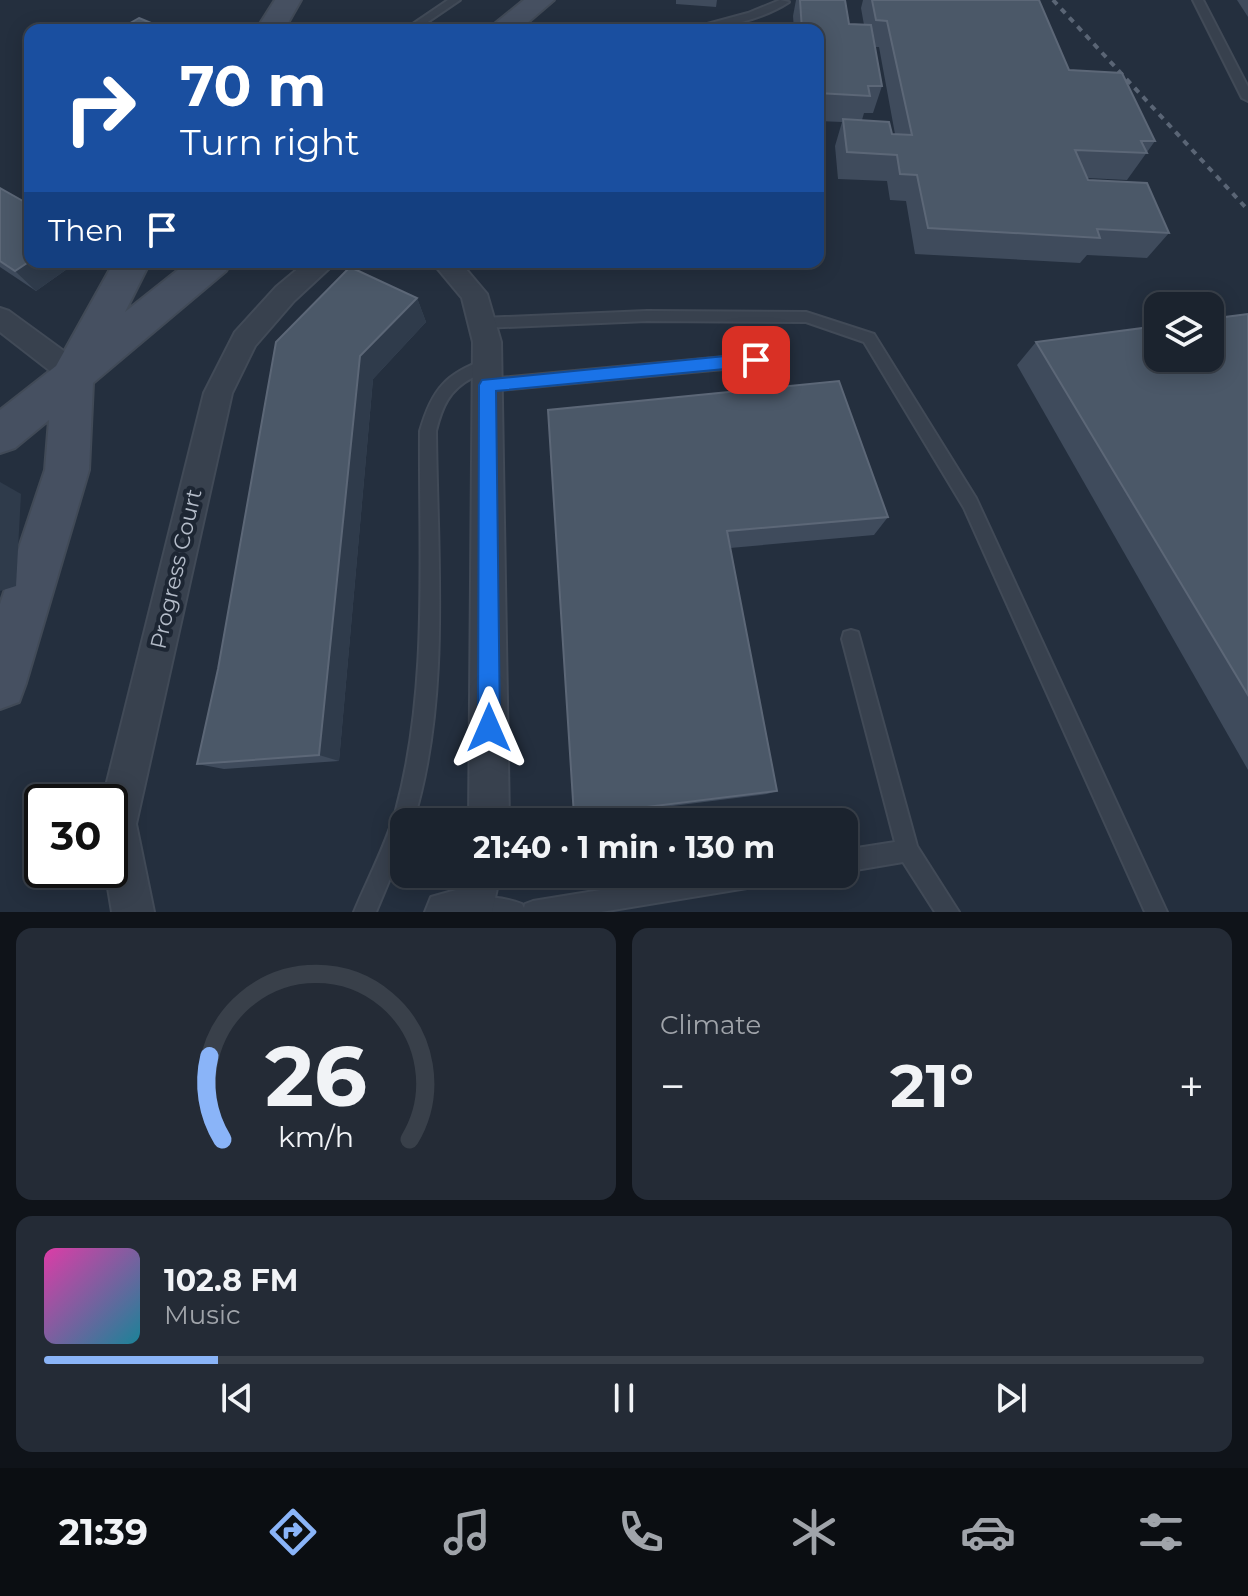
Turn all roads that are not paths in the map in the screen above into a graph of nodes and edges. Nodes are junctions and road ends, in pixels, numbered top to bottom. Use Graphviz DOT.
graph roads {
  1 [pos="288,0"];
  2 [pos="455,0"];
  3 [pos="541,0"];
  4 [pos="1198,0"];
  5 [pos="784,2"];
  6 [pos="274,24"];
  7 [pos="418,24"];
  8 [pos="509,24"];
  9 [pos="714,24"];
  10 [pos="1248,98"];
  11 [pos="129,268"];
  12 [pos="205,268"];
  13 [pos="316,268"];
  14 [pos="450,268"];
  15 [pos="0,318"];
  16 [pos="482,323"];
  17 [pos="756,360"];
  18 [pos="73,373"];
  19 [pos="488,375"];
  20 [pos="0,435"];
  21 [pos="851,639"];
  22 [pos="0,683"];
  23 [pos="489,808"];
  24 [pos="908,851"];
  25 [pos="858,859"];
  26 [pos="680,888"];
  27 [pos="466,898"];
  28 [pos="133,912"];
  29 [pos="365,912"];
  30 [pos="514,912"];
  31 [pos="533,912"];
  32 [pos="948,912"];
  33 [pos="1156,912"];
  1 -- 6 [label="main road"];
  2 -- 7 [label="lane"];
  3 -- 8 [label="main road"];
  4 -- 10 [label="lane"];
  5 -- 9 [label="lane"];
  11 -- 18 [label="main road"];
  12 -- 18 [label="main road"];
  13 -- 28 [label="street, Progress Court"];
  14 -- 16 [label="street"];
  15 -- 18 [label="street"];
  16 -- 19 [label="street"];
  16 -- 33 [label="lane"];
  17 -- 19 [label="lane"];
  18 -- 20 [label="main road"];
  18 -- 22 [label="main road"];
  19 -- 23 [label="street"];
  19 -- 29 [label="lane"];
  21 -- 24 [label="lane"];
  24 -- 25 [label="lane"];
  24 -- 32 [label="lane"];
  26 -- 31 [label="lane"];
  27 -- 30 [label="lane"];
}
